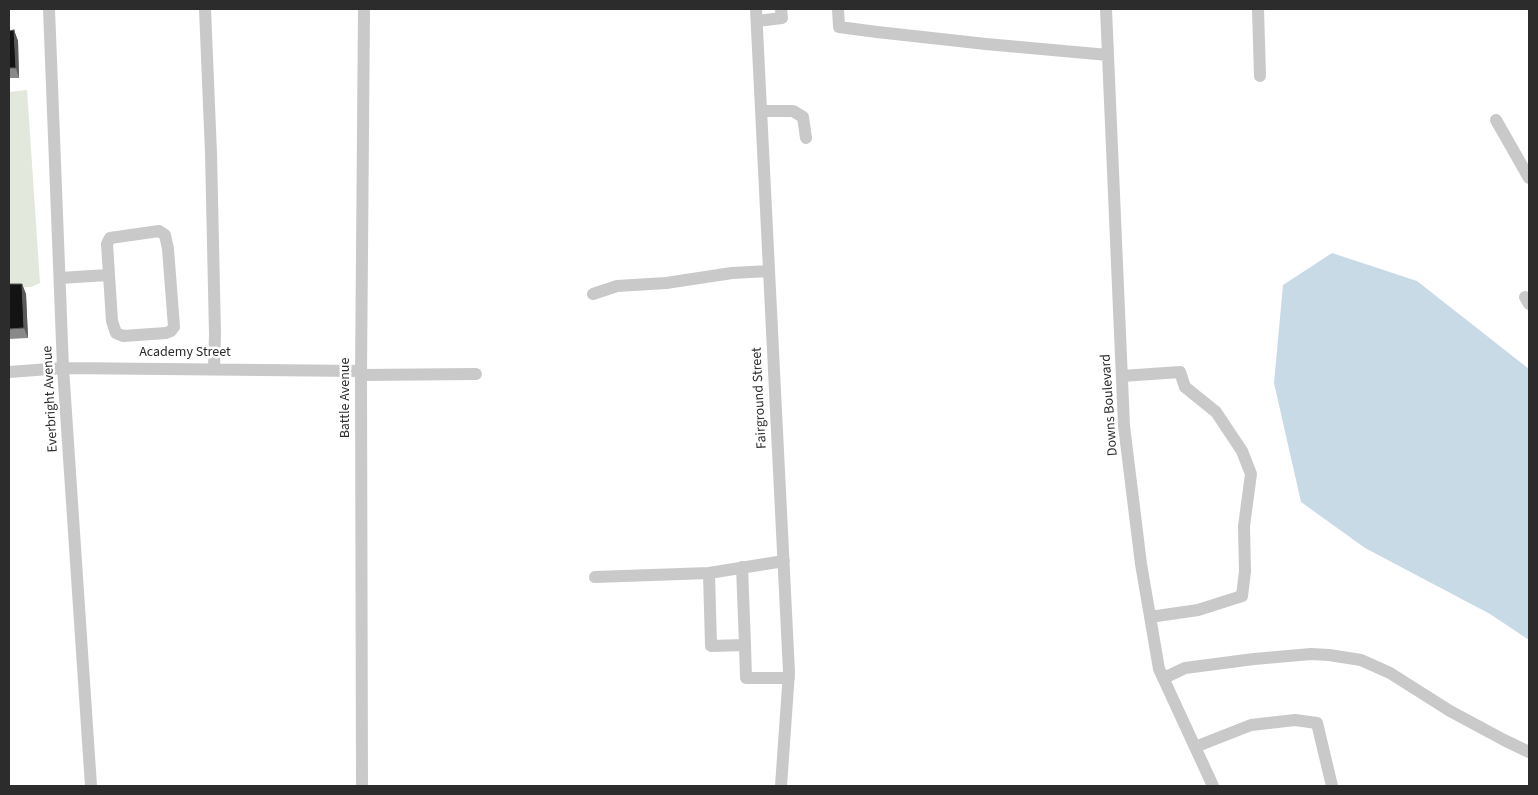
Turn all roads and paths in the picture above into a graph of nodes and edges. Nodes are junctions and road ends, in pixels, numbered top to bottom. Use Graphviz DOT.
graph roads {
  1 [pos="49,9"];
  2 [pos="205,9"];
  3 [pos="364,9"];
  4 [pos="781,9"];
  5 [pos="838,9"];
  6 [pos="1106,9"];
  7 [pos="1258,9"];
  8 [pos="756,15"];
  9 [pos="1108,54"];
  10 [pos="1260,76"];
  11 [pos="761,111"];
  12 [pos="1496,120"];
  13 [pos="806,138"];
  14 [pos="1529,178"];
  15 [pos="769,271"];
  16 [pos="108,275"];
  17 [pos="60,278"];
  18 [pos="593,294"];
  19 [pos="63,368"];
  20 [pos="214,368"];
  21 [pos="9,372"];
  22 [pos="361,373"];
  23 [pos="476,374"];
  24 [pos="1122,376"];
  25 [pos="784,561"];
  26 [pos="742,567"];
  27 [pos="709,573"];
  28 [pos="595,577"];
  29 [pos="1150,617"];
  30 [pos="745,644"];
  31 [pos="789,678"];
  32 [pos="1164,678"];
  33 [pos="1195,747"];
  34 [pos="1529,752"];
  35 [pos="91,786"];
  36 [pos="362,786"];
  37 [pos="781,786"];
  38 [pos="1213,786"];
  39 [pos="1332,786"];
  1 -- 17 [label="street, Everbright Avenue"];
  2 -- 20 [label="street"];
  3 -- 22 [label="street, Battle Avenue"];
  4 -- 8 [label="street"];
  5 -- 9 [label="street"];
  6 -- 9 [label="street, Downs Boulevard"];
  7 -- 10 [label="street"];
  8 -- 11 [label="street, Fairground Street"];
  9 -- 24 [label="street, Downs Boulevard"];
  11 -- 13 [label="street"];
  11 -- 15 [label="street, Fairground Street"];
  12 -- 14 [label="street"];
  15 -- 18 [label="street"];
  15 -- 25 [label="street, Fairground Street"];
  16 -- 16 [label="street"];
  16 -- 17 [label="street"];
  17 -- 19 [label="street, Everbright Avenue"];
  19 -- 20 [label="street, Academy Street"];
  19 -- 21 [label="street, Academy Street"];
  19 -- 35 [label="street, Everbright Avenue"];
  20 -- 22 [label="street, Academy Street"];
  22 -- 23 [label="street, Academy Street"];
  22 -- 36 [label="street, Battle Avenue"];
  24 -- 29 [label="street, Downs Boulevard"];
  24 -- 29 [label="street"];
  25 -- 26 [label="street"];
  25 -- 31 [label="street, Fairground Street"];
  26 -- 27 [label="street"];
  26 -- 30 [label="street"];
  27 -- 28 [label="street"];
  27 -- 30 [label="street"];
  29 -- 32 [label="street, Downs Boulevard"];
  30 -- 31 [label="street"];
  31 -- 37 [label="street, Fairground Street"];
  32 -- 33 [label="street, Downs Boulevard"];
  32 -- 34 [label="street"];
  33 -- 38 [label="street, Downs Boulevard"];
  33 -- 39 [label="street"];
}
